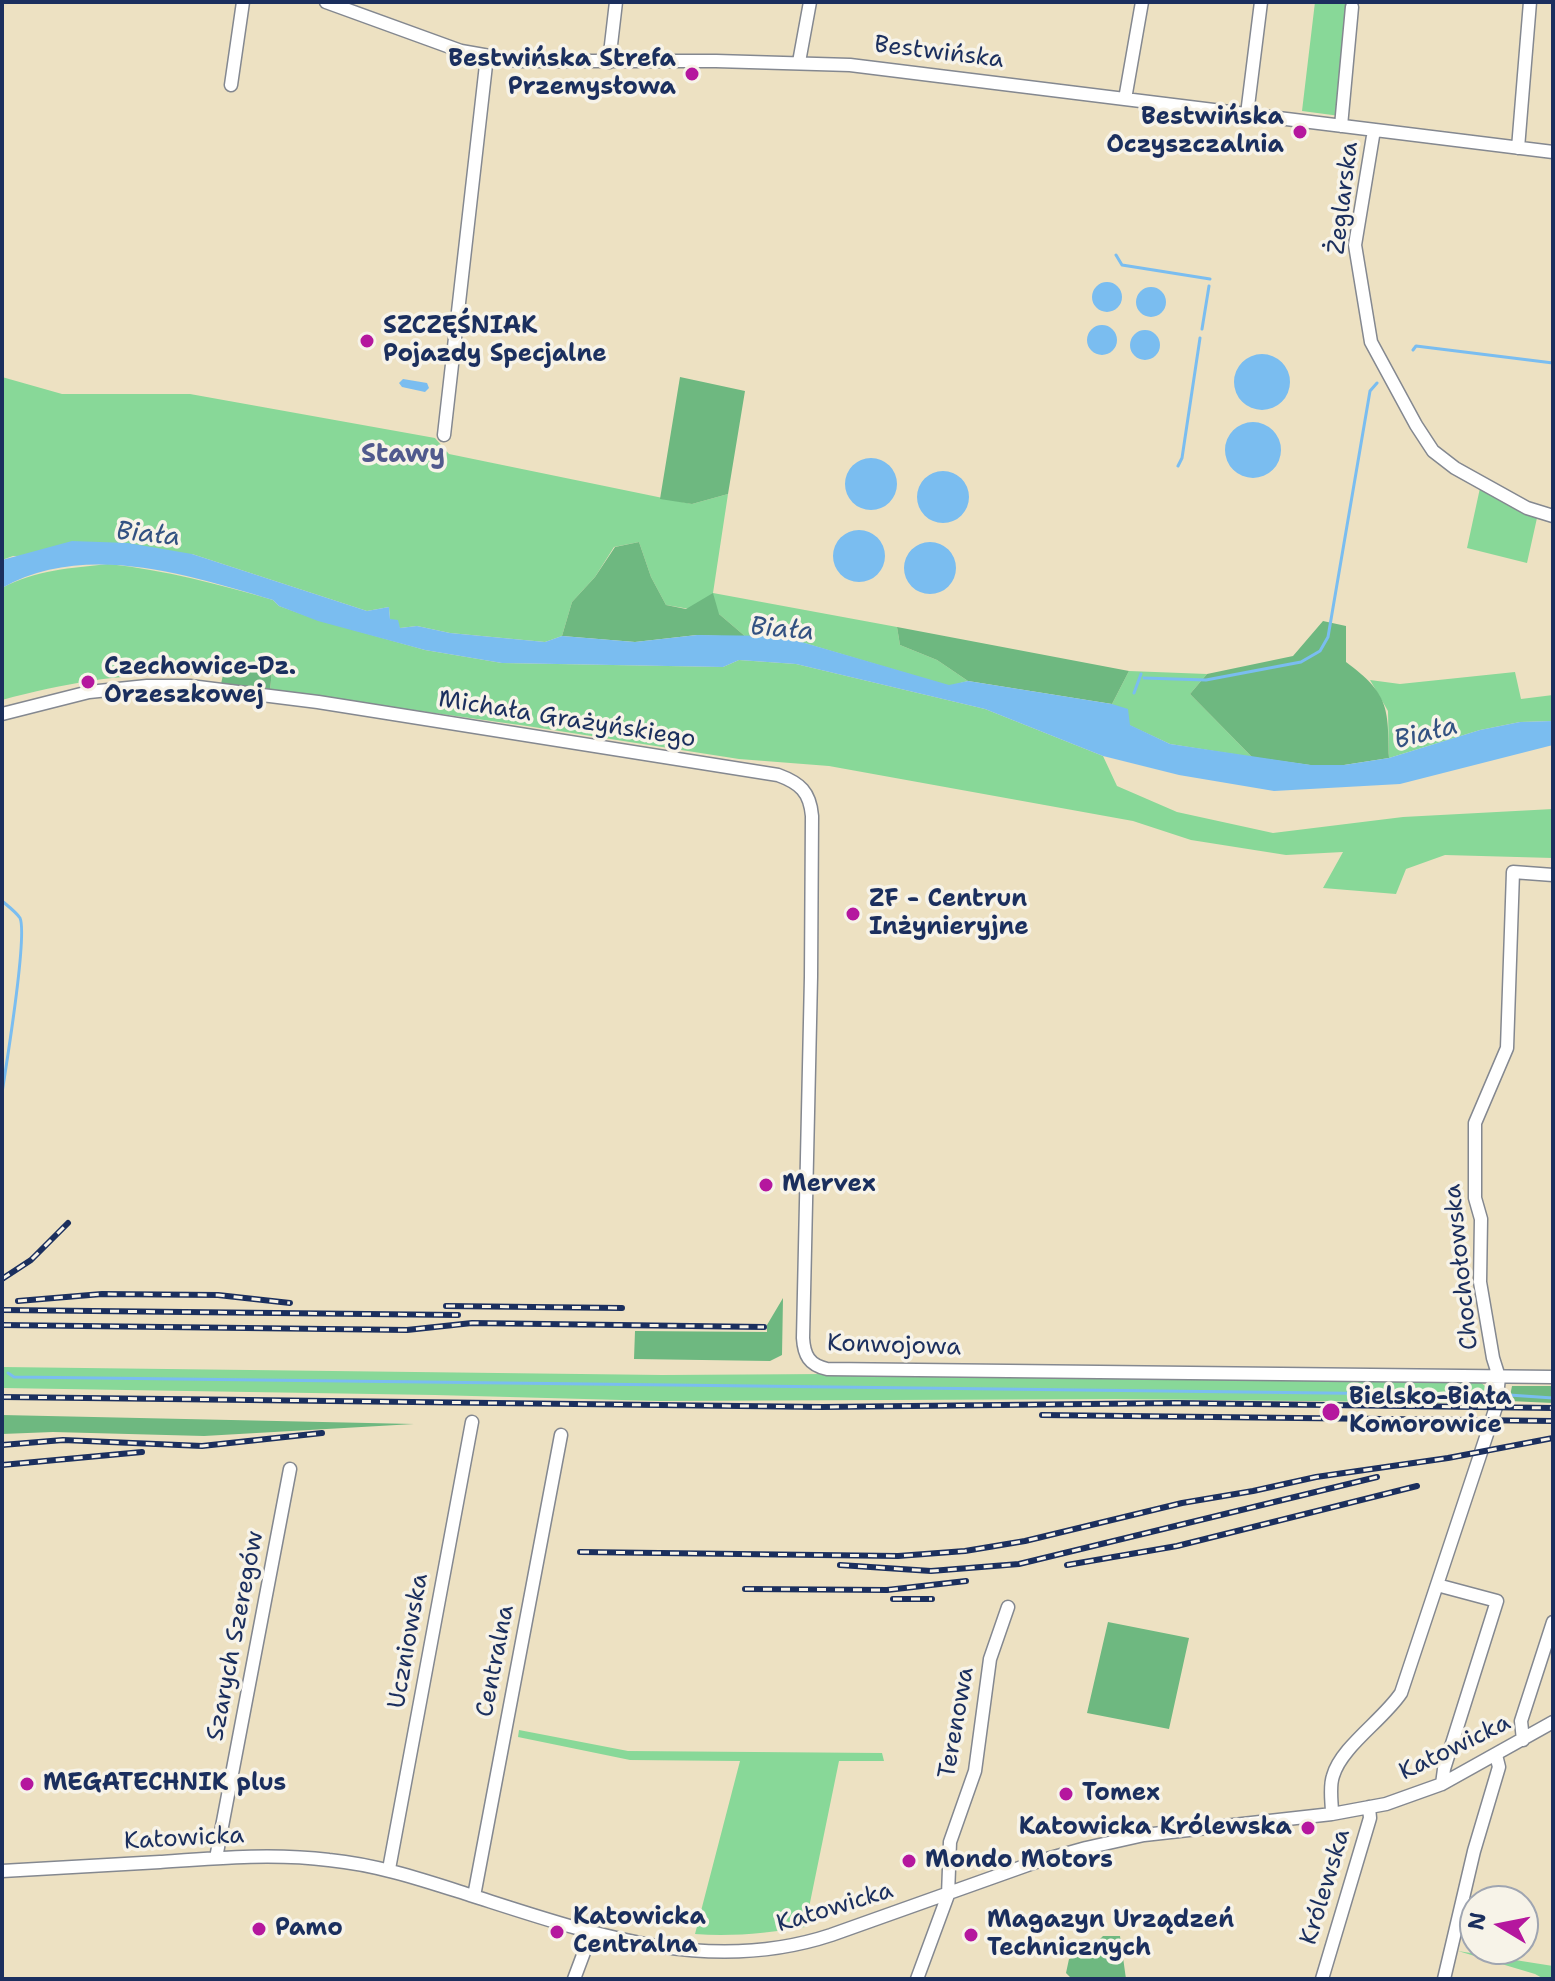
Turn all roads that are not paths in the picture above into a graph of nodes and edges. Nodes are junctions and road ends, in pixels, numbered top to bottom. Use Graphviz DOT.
graph roads {
  1 [pos="243,2"];
  2 [pos="326,2"];
  3 [pos="368,2"];
  4 [pos="616,2"];
  5 [pos="810,2"];
  6 [pos="1142,2"];
  7 [pos="1261,2"];
  8 [pos="1530,2"];
  9 [pos="1352,7"];
  10 [pos="364,16"];
  11 [pos="487,56"];
  12 [pos="609,62"];
  13 [pos="799,62"];
  14 [pos="231,85"];
  15 [pos="1125,99"];
  16 [pos="1247,114"];
  17 [pos="1341,126"];
  18 [pos="1374,130"];
  19 [pos="1518,148"];
  20 [pos="1553,152"];
  21 [pos="444,435"];
  22 [pos="1553,516"];
  23 [pos="2,714"];
  24 [pos="805,791"];
  25 [pos="1553,875"];
  26 [pos="1499,1377"];
  27 [pos="1553,1377"];
  28 [pos="472,1422"];
  29 [pos="561,1435"];
  30 [pos="290,1469"];
  31 [pos="1437,1585"];
  32 [pos="1008,1607"];
  33 [pos="1553,1622"];
  34 [pos="1553,1722"];
  35 [pos="1523,1740"];
  36 [pos="1496,1755"];
  37 [pos="1442,1784"];
  38 [pos="1369,1807"];
  39 [pos="1332,1814"];
  40 [pos="216,1858"];
  41 [pos="389,1869"];
  42 [pos="2,1871"];
  43 [pos="948,1895"];
  44 [pos="474,1896"];
  45 [pos="592,1931"];
  46 [pos="574,1979"];
  47 [pos="917,1979"];
  48 [pos="1322,1979"];
  49 [pos="1444,1979"];
  1 -- 14 [label="street"];
  2 -- 10 [label="street, Bestwińska"];
  3 -- 10 [label="street"];
  4 -- 12 [label="street"];
  5 -- 13 [label="street"];
  6 -- 15 [label="street"];
  7 -- 16 [label="street"];
  8 -- 19 [label="street"];
  9 -- 17 [label="street"];
  10 -- 11 [label="street, Bestwińska"];
  11 -- 12 [label="street, Bestwińska"];
  11 -- 21 [label="street"];
  12 -- 13 [label="street, Bestwińska"];
  13 -- 15 [label="street, Bestwińska"];
  15 -- 16 [label="street, Bestwińska"];
  16 -- 17 [label="street, Bestwińska"];
  17 -- 18 [label="street, Bestwińska"];
  18 -- 19 [label="street, Bestwińska"];
  18 -- 22 [label="street, Żeglarska"];
  19 -- 20 [label="street, Bestwińska"];
  23 -- 24 [label="street, Michała Grażyńskiego"];
  24 -- 26 [label="street, Konwojowa"];
  25 -- 26 [label="street, Chochołowska"];
  26 -- 27 [label="street, Konwojowa"];
  26 -- 31 [label="street, Chochołowska"];
  28 -- 41 [label="street, Uczniowska"];
  29 -- 44 [label="street, Centralna"];
  30 -- 40 [label="street, Szarych Szeregów"];
  31 -- 37 [label="street"];
  31 -- 39 [label="street, Chochołowska"];
  32 -- 43 [label="street, Terenowa"];
  33 -- 35 [label="street"];
  34 -- 35 [label="street, Katowicka"];
  35 -- 36 [label="street, Katowicka"];
  36 -- 37 [label="street, Katowicka"];
  36 -- 49 [label="street"];
  37 -- 38 [label="street, Katowicka"];
  38 -- 39 [label="street, Katowicka"];
  38 -- 48 [label="street, Królewska"];
  39 -- 43 [label="street, Katowicka"];
  40 -- 41 [label="street, Katowicka"];
  40 -- 42 [label="street, Katowicka"];
  41 -- 44 [label="street, Katowicka"];
  43 -- 45 [label="street, Katowicka"];
  43 -- 47 [label="street, Terenowa"];
  44 -- 45 [label="street, Katowicka"];
  45 -- 46 [label="street"];
}
